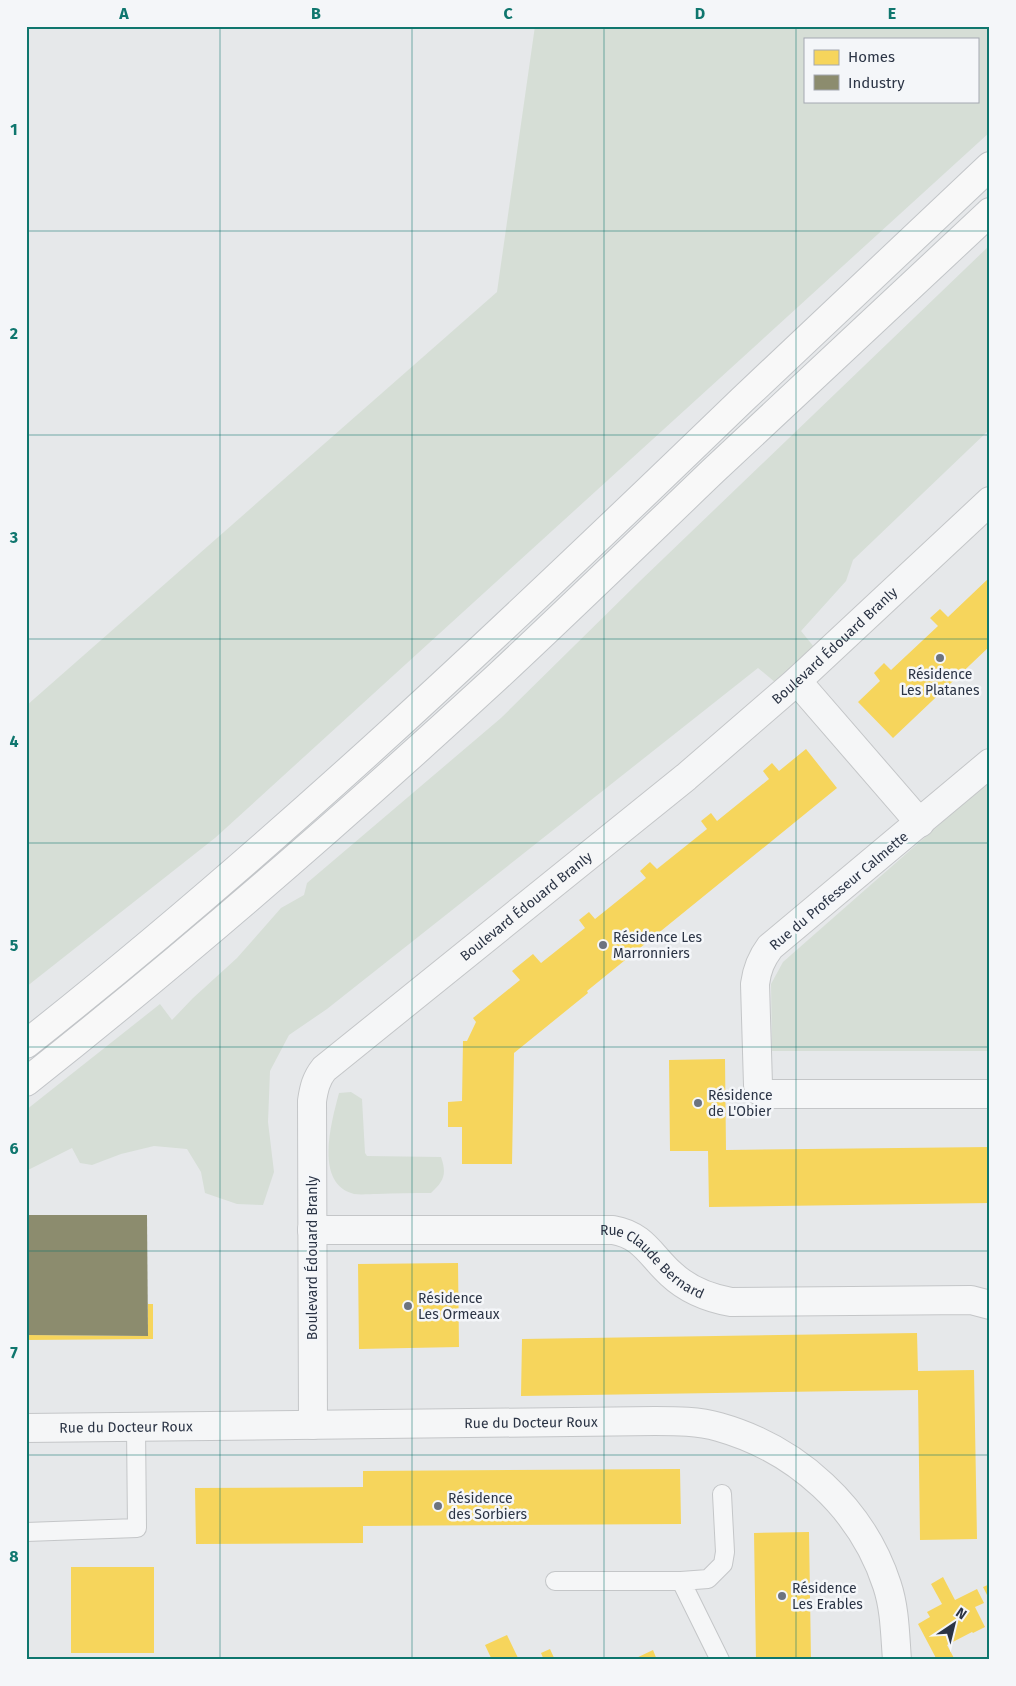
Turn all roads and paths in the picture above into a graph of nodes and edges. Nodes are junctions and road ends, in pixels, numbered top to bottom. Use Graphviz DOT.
graph roads {
  1 [pos="990,166"];
  2 [pos="990,212"];
  3 [pos="990,500"];
  4 [pos="797,681"];
  5 [pos="990,763"];
  6 [pos="920,823"];
  7 [pos="26,1044"];
  8 [pos="26,1082"];
  9 [pos="990,1094"];
  10 [pos="312,1230"];
  11 [pos="990,1305"];
  12 [pos="313,1425"];
  13 [pos="136,1427"];
  14 [pos="26,1428"];
  15 [pos="722,1494"];
  16 [pos="26,1532"];
  17 [pos="555,1581"];
  18 [pos="681,1581"];
  19 [pos="720,1660"];
  20 [pos="897,1660"];
  1 -- 7 [label="main road"];
  2 -- 8 [label="main road"];
  3 -- 4 [label="street, Boulevard Édouard Branly"];
  4 -- 6 [label="street"];
  4 -- 10 [label="street, Boulevard Édouard Branly"];
  5 -- 6 [label="street, Rue du Professeur Calmette"];
  6 -- 9 [label="street, Rue du Professeur Calmette"];
  10 -- 11 [label="street, Rue Claude Bernard"];
  10 -- 12 [label="street, Boulevard Édouard Branly"];
  12 -- 13 [label="street, Rue du Docteur Roux"];
  12 -- 20 [label="street, Rue du Docteur Roux"];
  13 -- 14 [label="street, Rue du Docteur Roux"];
  13 -- 16 [label="lane"];
  15 -- 18 [label="lane"];
  17 -- 18 [label="lane"];
  18 -- 19 [label="lane"];
}
